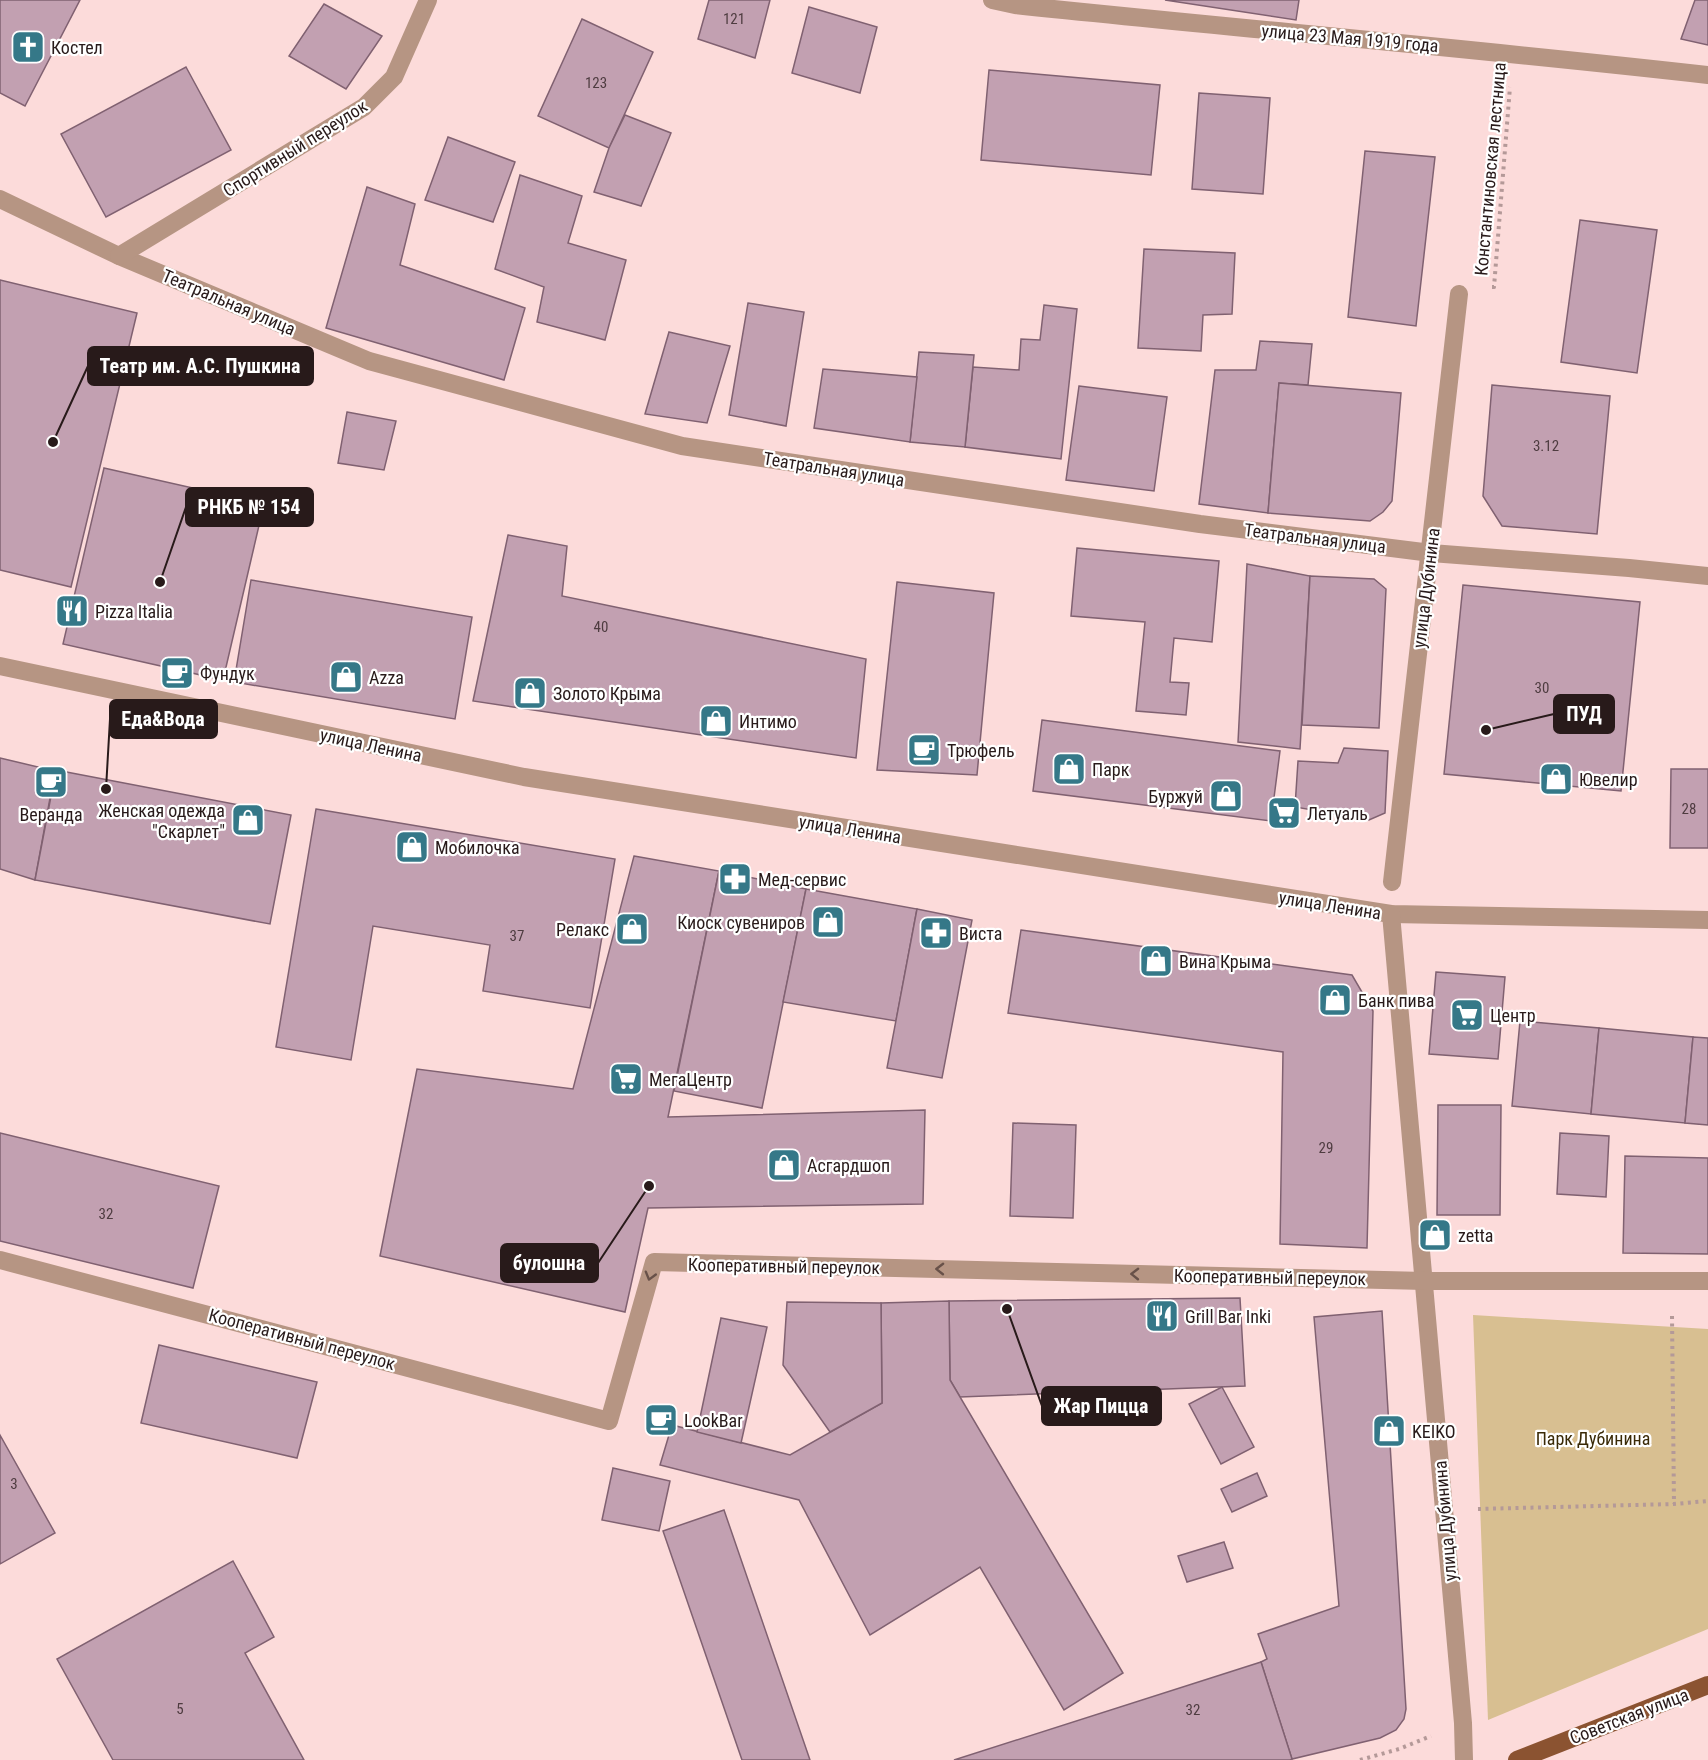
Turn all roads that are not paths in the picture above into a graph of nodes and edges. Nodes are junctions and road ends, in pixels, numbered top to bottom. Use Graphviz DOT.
graph roads {
  1 [pos="428,0"];
  2 [pos="992,0"];
  3 [pos="1708,75"];
  4 [pos="0,200"];
  5 [pos="119,256"];
  6 [pos="1459,294"];
  7 [pos="1431,553"];
  8 [pos="1708,576"];
  9 [pos="0,666"];
  10 [pos="1392,882"];
  11 [pos="1391,914"];
  12 [pos="1708,920"];
  13 [pos="0,1260"];
  14 [pos="1425,1281"];
  15 [pos="1708,1281"];
  16 [pos="1708,1685"];
  17 [pos="1464,1760"];
  18 [pos="1517,1760"];
  1 -- 5 [label="street, Спортивный переулок"];
  2 -- 3 [label="street, улица 23 Мая 1919 года"];
  4 -- 5 [label="street, Театральная улица"];
  5 -- 7 [label="street, Театральная улица"];
  6 -- 7 [label="street, улица Дубинина"];
  7 -- 8 [label="street, Театральная улица"];
  7 -- 10 [label="street, улица Дубинина"];
  9 -- 11 [label="street, улица Ленина"];
  11 -- 12 [label="street, улица Ленина"];
  11 -- 14 [label="street, улица Дубинина"];
  14 -- 13 [label="street, Кооперативный переулок, one-way"];
  14 -- 15 [label="street, Кооперативный переулок"];
  14 -- 17 [label="street, улица Дубинина"];
  16 -- 18 [label="main road, Советская улица"];
}
